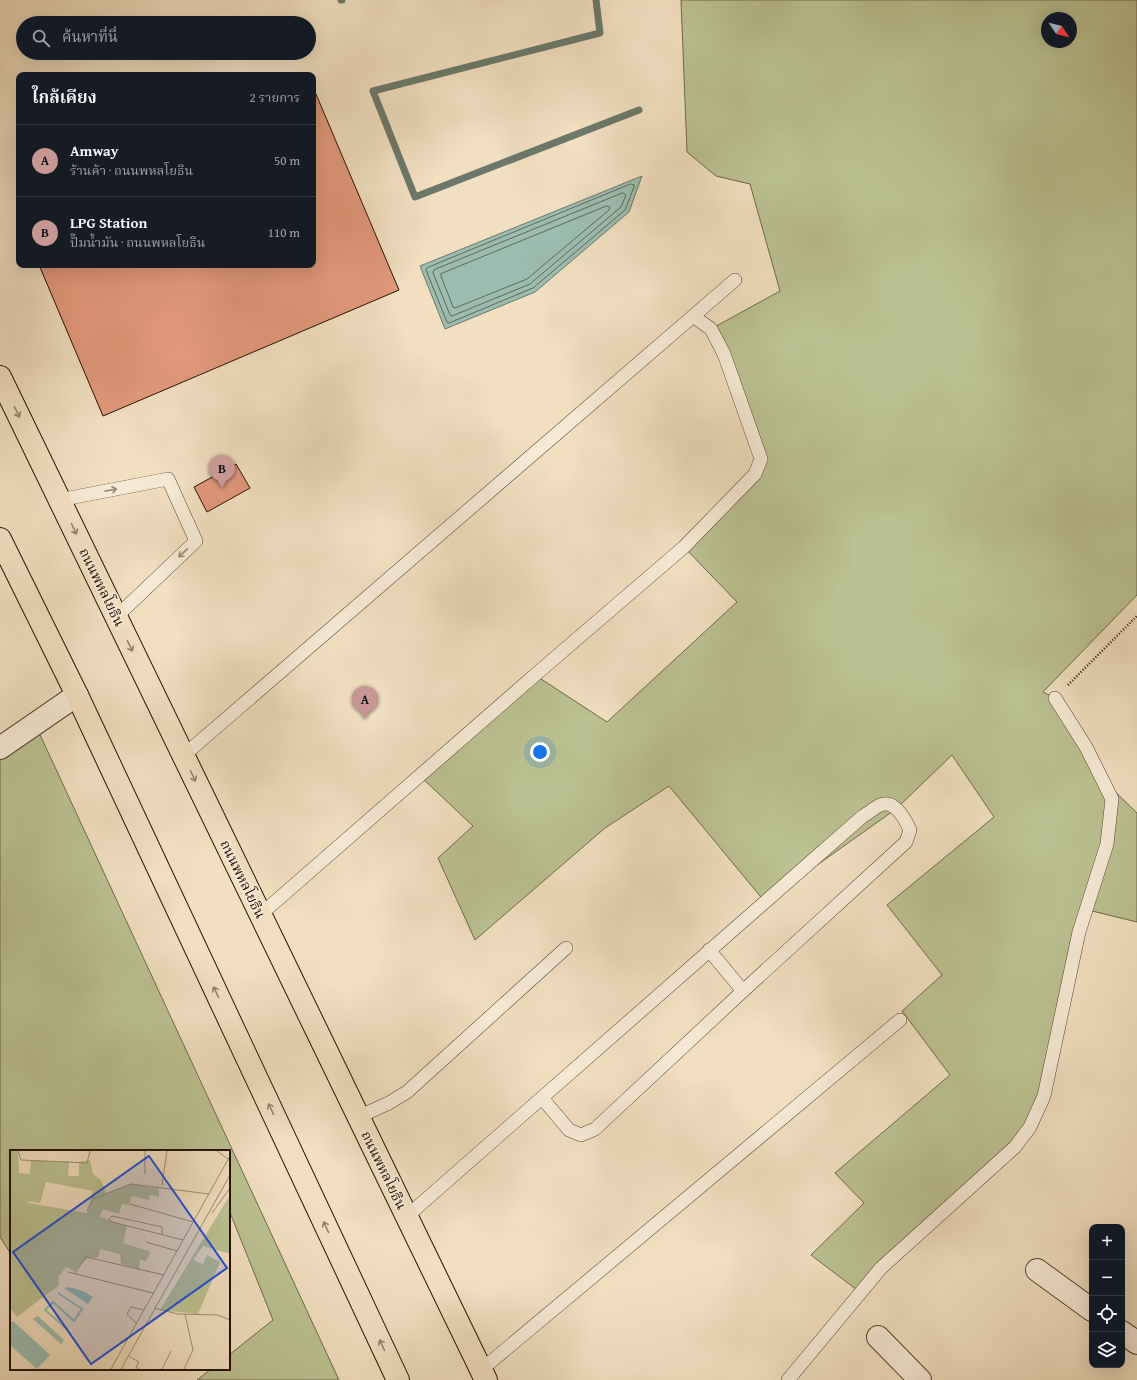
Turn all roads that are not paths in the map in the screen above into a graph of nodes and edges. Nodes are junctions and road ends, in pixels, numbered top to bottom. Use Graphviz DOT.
graph roads {
  1 [pos="735,280"];
  2 [pos="693,316"];
  3 [pos="0,377"];
  4 [pos="59,500"];
  5 [pos="0,539"];
  6 [pos="116,617"];
  7 [pos="77,695"];
  8 [pos="1055,698"];
  9 [pos="0,748"];
  10 [pos="183,756"];
  11 [pos="260,915"];
  12 [pos="566,948"];
  13 [pos="709,950"];
  14 [pos="743,991"];
  15 [pos="900,1020"];
  16 [pos="542,1098"];
  17 [pos="358,1117"];
  18 [pos="406,1217"];
  19 [pos="1037,1270"];
  20 [pos="1089,1308"];
  21 [pos="1125,1334"];
  22 [pos="878,1337"];
  23 [pos="1137,1343"];
  24 [pos="483,1375"];
  25 [pos="398,1380"];
  26 [pos="788,1380"];
  27 [pos="920,1380"];
  1 -- 2 [label="lane"];
  2 -- 10 [label="lane"];
  2 -- 11 [label="lane"];
  3 -- 4 [label="main road, ถนนพหลโยธิน, one-way"];
  4 -- 6 [label="main road, ถนนพหลโยธิน, one-way"];
  4 -- 6 [label="lane, one-way"];
  5 -- 7 [label="main road"];
  6 -- 10 [label="main road, ถนนพหลโยธิน, one-way"];
  7 -- 9 [label="street"];
  25 -- 7 [label="main road, one-way"];
  8 -- 26 [label="lane"];
  10 -- 11 [label="main road, ถนนพหลโยธิน, one-way"];
  11 -- 17 [label="main road, ถนนพหลโยธิน"];
  12 -- 17 [label="lane"];
  13 -- 14 [label="lane"];
  13 -- 14 [label="lane"];
  13 -- 16 [label="lane"];
  14 -- 16 [label="lane"];
  15 -- 24 [label="lane"];
  16 -- 18 [label="lane"];
  17 -- 18 [label="main road, ถนนพหลโยธิน"];
  18 -- 24 [label="main road, ถนนพหลโยธิน"];
  19 -- 20 [label="street"];
  21 -- 23 [label="street"];
  22 -- 27 [label="street"];
}
